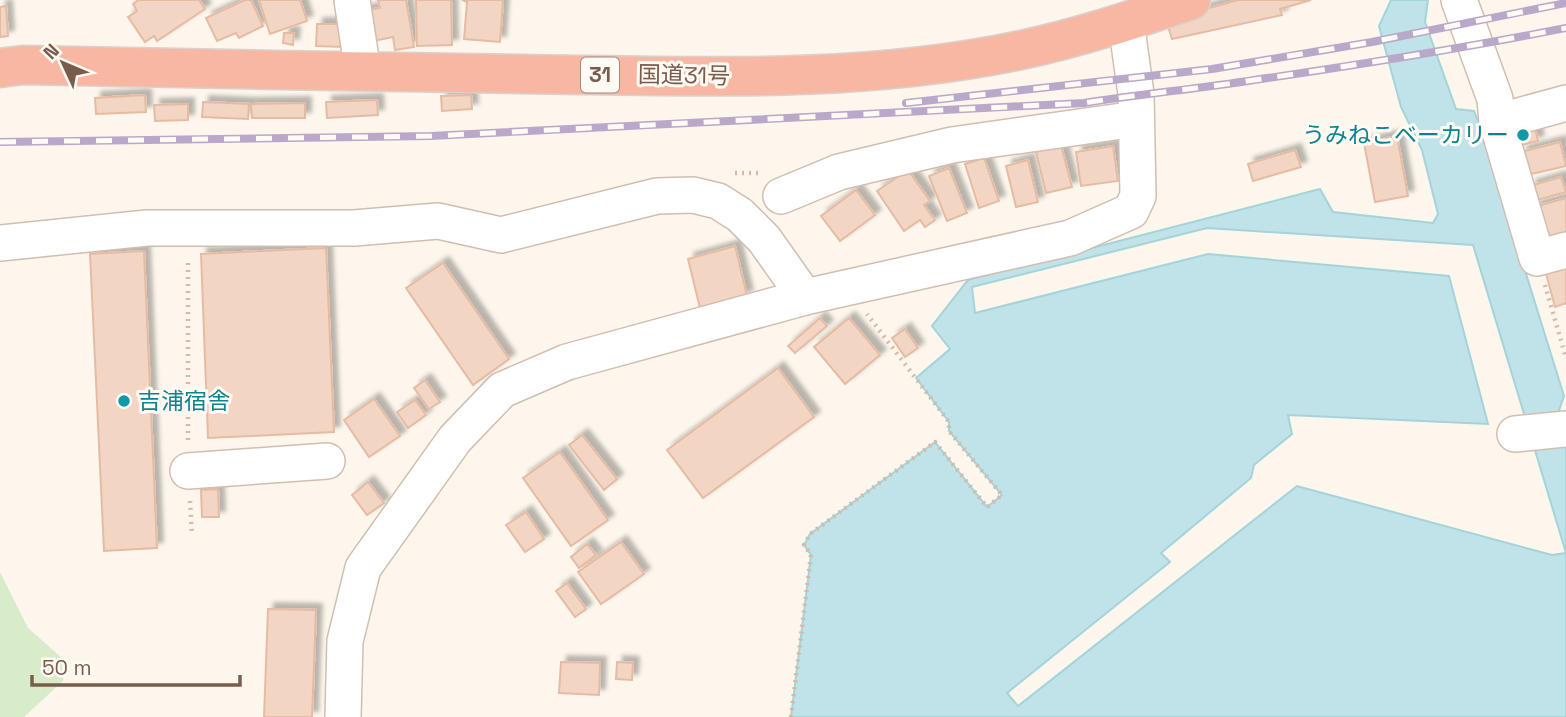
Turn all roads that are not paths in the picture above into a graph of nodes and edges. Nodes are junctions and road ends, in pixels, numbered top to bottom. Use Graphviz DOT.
graph roads {
  1 [pos="352,0"];
  2 [pos="1191,0"];
  3 [pos="1460,0"];
  4 [pos="1126,22"];
  5 [pos="0,68"];
  6 [pos="363,72"];
  7 [pos="1566,103"];
  8 [pos="1136,118"];
  9 [pos="1497,122"];
  10 [pos="782,196"];
  11 [pos="0,243"];
  12 [pos="1552,254"];
  13 [pos="805,297"];
  14 [pos="1565,429"];
  15 [pos="1520,434"];
  16 [pos="327,461"];
  17 [pos="188,471"];
  18 [pos="343,717"];
  1 -- 6 [label="street"];
  2 -- 4 [label="highway, 国道31号 / 31"];
  3 -- 9 [label="street"];
  4 -- 6 [label="highway, 国道31号 / 31"];
  4 -- 8 [label="street"];
  5 -- 6 [label="highway, 国道31号 / 31"];
  7 -- 9 [label="street"];
  8 -- 10 [label="street"];
  8 -- 13 [label="street"];
  9 -- 12 [label="street"];
  11 -- 13 [label="street"];
  13 -- 18 [label="street"];
  14 -- 15 [label="street"];
  16 -- 17 [label="street"];
}
